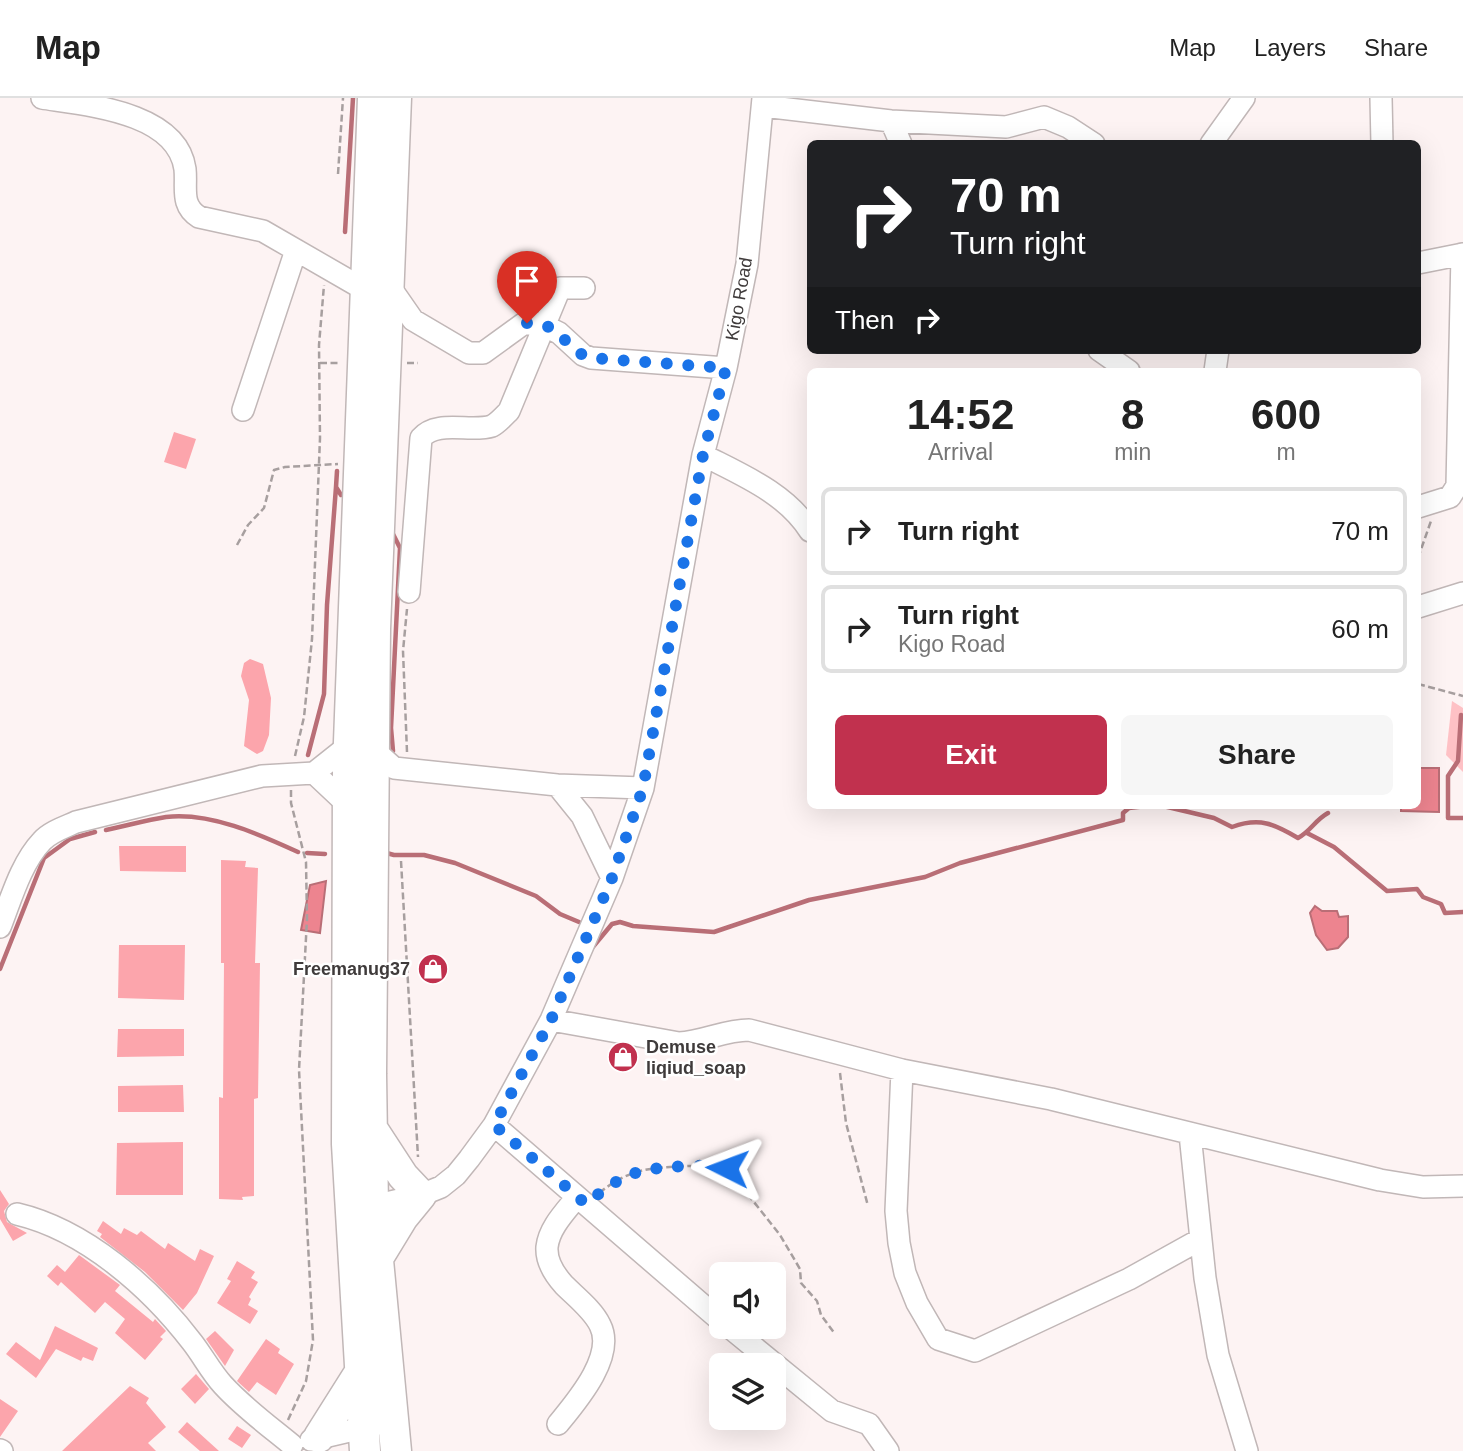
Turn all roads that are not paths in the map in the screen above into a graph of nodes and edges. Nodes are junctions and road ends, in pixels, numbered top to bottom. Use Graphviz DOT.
graph roads {
  1 [pos="42,98"];
  2 [pos="373,98"];
  3 [pos="396,98"];
  4 [pos="1244,98"];
  5 [pos="1381,98"];
  6 [pos="763,102"];
  7 [pos="124,105"];
  8 [pos="891,121"];
  9 [pos="899,140"];
  10 [pos="1088,140"];
  11 [pos="1214,140"];
  12 [pos="1382,140"];
  13 [pos="296,250"];
  14 [pos="1463,254"];
  15 [pos="368,256"];
  16 [pos="1421,262"];
  17 [pos="330,268"];
  18 [pos="377,287"];
  19 [pos="584,288"];
  20 [pos="413,320"];
  21 [pos="547,324"];
  22 [pos="386,350"];
  23 [pos="1105,354"];
  24 [pos="726,368"];
  25 [pos="1125,368"];
  26 [pos="243,410"];
  27 [pos="703,455"];
  28 [pos="1421,506"];
  29 [pos="807,527"];
  30 [pos="409,592"];
  31 [pos="1463,593"];
  32 [pos="1421,606"];
  33 [pos="379,763"];
  34 [pos="314,772"];
  35 [pos="557,785"];
  36 [pos="643,788"];
  37 [pos="348,805"];
  38 [pos="612,878"];
  39 [pos="0,927"];
  40 [pos="551,1020"];
  41 [pos="902,1070"];
  42 [pos="494,1125"];
  43 [pos="372,1128"];
  44 [pos="1190,1134"];
  45 [pos="1463,1186"];
  46 [pos="421,1195"];
  47 [pos="581,1200"];
  48 [pos="362,1209"];
  49 [pos="17,1214"];
  50 [pos="1201,1239"];
  51 [pos="378,1258"];
  52 [pos="709,1311"];
  53 [pos="744,1339"];
  54 [pos="360,1372"];
  55 [pos="393,1421"];
  56 [pos="558,1424"];
  57 [pos="364,1439"];
  58 [pos="306,1444"];
  59 [pos="396,1451"];
  60 [pos="888,1451"];
  61 [pos="1247,1451"];
  1 -- 7 [label="street"];
  2 -- 15 [label="highway"];
  3 -- 18 [label="highway"];
  4 -- 11 [label="street"];
  5 -- 12 [label="street"];
  6 -- 8 [label="street"];
  6 -- 24 [label="street, Kigo Road"];
  7 -- 13 [label="street"];
  8 -- 9 [label="street"];
  8 -- 10 [label="street"];
  13 -- 17 [label="street"];
  13 -- 26 [label="street"];
  14 -- 16 [label="street"];
  14 -- 28 [label="street"];
  15 -- 17 [label="street"];
  15 -- 18 [label="highway"];
  17 -- 18 [label="street"];
  18 -- 20 [label="street"];
  18 -- 22 [label="highway"];
  18 -- 33 [label="highway"];
  19 -- 21 [label="street"];
  20 -- 21 [label="street"];
  20 -- 22 [label="street"];
  21 -- 24 [label="street"];
  21 -- 30 [label="street"];
  22 -- 33 [label="highway"];
  23 -- 25 [label="street"];
  24 -- 27 [label="street, Kigo Road"];
  27 -- 29 [label="street"];
  27 -- 36 [label="street, Kigo Road"];
  31 -- 32 [label="street"];
  33 -- 34 [label="street"];
  33 -- 35 [label="street"];
  33 -- 37 [label="highway"];
  33 -- 43 [label="highway"];
  34 -- 37 [label="street"];
  34 -- 39 [label="street"];
  35 -- 36 [label="street"];
  35 -- 38 [label="street"];
  36 -- 38 [label="street, Kigo Road"];
  37 -- 48 [label="highway"];
  38 -- 40 [label="street, Kigo Road"];
  40 -- 41 [label="street"];
  40 -- 42 [label="street, Kigo Road"];
  41 -- 44 [label="street"];
  41 -- 50 [label="street"];
  42 -- 46 [label="street, Kigo Road"];
  42 -- 47 [label="street"];
  43 -- 46 [label="highway"];
  43 -- 48 [label="highway"];
  44 -- 45 [label="street"];
  44 -- 50 [label="street"];
  46 -- 48 [label="street, Kigo Road"];
  46 -- 51 [label="highway"];
  47 -- 52 [label="street"];
  47 -- 56 [label="street"];
  48 -- 51 [label="highway"];
  48 -- 54 [label="highway"];
  49 -- 58 [label="street"];
  50 -- 61 [label="street"];
  51 -- 55 [label="highway"];
  53 -- 60 [label="street"];
  54 -- 57 [label="highway"];
  54 -- 58 [label="highway"];
  55 -- 57 [label="street"];
  55 -- 59 [label="highway"];
  57 -- 58 [label="street"];
}
